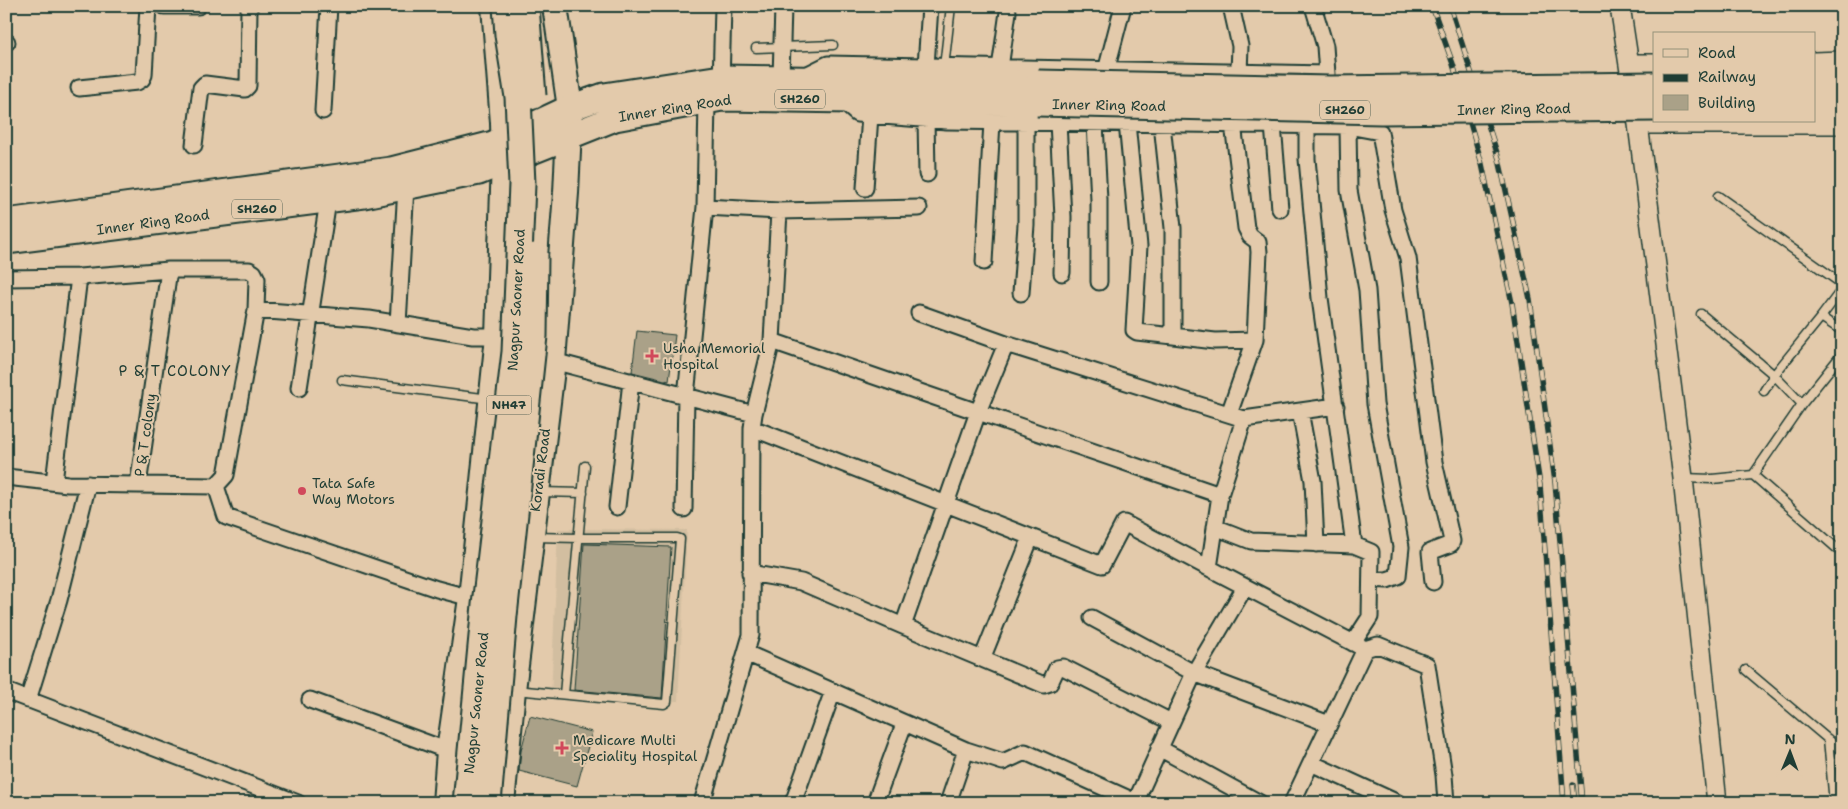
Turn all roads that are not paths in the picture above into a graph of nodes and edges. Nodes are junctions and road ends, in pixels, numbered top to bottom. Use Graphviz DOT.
graph roads {
  1 [pos="148,6"];
  2 [pos="164,6"];
  3 [pos="198,6"];
  4 [pos="249,6"];
  5 [pos="329,6"];
  6 [pos="494,6"];
  7 [pos="506,6"];
  8 [pos="526,6"];
  9 [pos="555,6"];
  10 [pos="723,6"];
  11 [pos="782,6"];
  12 [pos="930,6"];
  13 [pos="951,6"];
  14 [pos="1124,6"];
  15 [pos="1232,6"];
  16 [pos="1313,6"];
  17 [pos="1620,6"];
  18 [pos="1008,12"];
  19 [pos="833,45"];
  20 [pos="756,48"];
  21 [pos="782,48"];
  22 [pos="1842,61"];
  23 [pos="1816,62"];
  24 [pos="1629,64"];
  25 [pos="1653,64"];
  26 [pos="926,66"];
  27 [pos="944,66"];
  28 [pos="1000,68"];
  29 [pos="1106,70"];
  30 [pos="1240,73"];
  31 [pos="565,78"];
  32 [pos="790,79"];
  33 [pos="1842,82"];
  34 [pos="1816,83"];
  35 [pos="1653,85"];
  36 [pos="79,88"];
  37 [pos="717,92"];
  38 [pos="501,95"];
  39 [pos="841,100"];
  40 [pos="1033,103"];
  41 [pos="1816,107"];
  42 [pos="1842,107"];
  43 [pos="570,108"];
  44 [pos="323,111"];
  45 [pos="870,115"];
  46 [pos="1646,116"];
  47 [pos="926,119"];
  48 [pos="992,122"];
  49 [pos="1058,122"];
  50 [pos="1793,122"];
  51 [pos="1095,123"];
  52 [pos="1127,123"];
  53 [pos="1162,124"];
  54 [pos="1233,124"];
  55 [pos="1842,124"];
  56 [pos="1273,125"];
  57 [pos="1308,126"];
  58 [pos="1348,126"];
  59 [pos="569,136"];
  60 [pos="194,145"];
  61 [pos="504,150"];
  62 [pos="927,174"];
  63 [pos="406,186"];
  64 [pos="864,188"];
  65 [pos="1718,196"];
  66 [pos="328,201"];
  67 [pos="705,208"];
  68 [pos="919,208"];
  69 [pos="1280,209"];
  70 [pos="779,211"];
  71 [pos="6,222"];
  72 [pos="6,241"];
  73 [pos="984,262"];
  74 [pos="169,270"];
  75 [pos="1062,273"];
  76 [pos="79,276"];
  77 [pos="6,278"];
  78 [pos="1099,282"];
  79 [pos="1842,284"];
  80 [pos="1842,289"];
  81 [pos="1021,293"];
  82 [pos="256,310"];
  83 [pos="919,313"];
  84 [pos="1701,314"];
  85 [pos="310,315"];
  86 [pos="1821,317"];
  87 [pos="398,324"];
  88 [pos="1842,331"];
  89 [pos="498,336"];
  90 [pos="1173,336"];
  91 [pos="1255,340"];
  92 [pos="772,341"];
  93 [pos="1006,344"];
  94 [pos="1842,354"];
  95 [pos="552,370"];
  96 [pos="1774,375"];
  97 [pos="342,380"];
  98 [pos="631,382"];
  99 [pos="299,388"];
  100 [pos="493,390"];
  101 [pos="1764,391"];
  102 [pos="686,396"];
  103 [pos="1802,404"];
  104 [pos="1336,406"];
  105 [pos="1300,411"];
  106 [pos="978,412"];
  107 [pos="1229,414"];
  108 [pos="1244,419"];
  109 [pos="753,421"];
  110 [pos="585,466"];
  111 [pos="1752,475"];
  112 [pos="6,477"];
  113 [pos="1683,478"];
  114 [pos="54,482"];
  115 [pos="88,484"];
  116 [pos="138,485"];
  117 [pos="216,486"];
  118 [pos="538,492"];
  119 [pos="583,493"];
  120 [pos="1220,495"];
  121 [pos="946,503"];
  122 [pos="617,507"];
  123 [pos="684,509"];
  124 [pos="1215,527"];
  125 [pos="532,536"];
  126 [pos="1031,537"];
  127 [pos="579,538"];
  128 [pos="1316,544"];
  129 [pos="1354,545"];
  130 [pos="1842,553"];
  131 [pos="1209,568"];
  132 [pos="750,573"];
  133 [pos="1371,579"];
  134 [pos="1433,582"];
  135 [pos="1246,587"];
  136 [pos="472,598"];
  137 [pos="1092,618"];
  138 [pos="904,626"];
  139 [pos="1359,646"];
  140 [pos="746,653"];
  141 [pos="982,659"];
  142 [pos="1746,670"];
  143 [pos="1194,672"];
  144 [pos="513,690"];
  145 [pos="833,691"];
  146 [pos="6,692"];
  147 [pos="564,694"];
  148 [pos="28,700"];
  149 [pos="310,700"];
  150 [pos="1171,722"];
  151 [pos="904,724"];
  152 [pos="1329,724"];
  153 [pos="1828,739"];
  154 [pos="1158,748"];
  155 [pos="966,750"];
  156 [pos="449,751"];
  157 [pos="1842,751"];
  158 [pos="1311,763"];
  159 [pos="6,793"];
  160 [pos="1136,802"];
  161 [pos="8,803"];
  162 [pos="298,803"];
  163 [pos="445,803"];
  164 [pos="466,803"];
  165 [pos="488,803"];
  166 [pos="502,803"];
  167 [pos="702,803"];
  168 [pos="793,803"];
  169 [pos="875,803"];
  170 [pos="948,803"];
  171 [pos="1260,803"];
  172 [pos="1292,803"];
  173 [pos="1398,803"];
  174 [pos="1446,803"];
  175 [pos="1717,803"];
  176 [pos="1834,803"];
  1 -- 36 [label="street"];
  2 -- 3 [label="street"];
  4 -- 60 [label="street"];
  5 -- 44 [label="street"];
  6 -- 38 [label="main road"];
  7 -- 164 [label="highway, Nagpur Saoner Road / NH47, bridge"];
  8 -- 165 [label="highway, Nagpur Saoner Road / NH47, bridge"];
  9 -- 31 [label="main road"];
  10 -- 37 [label="street"];
  11 -- 21 [label="street"];
  12 -- 26 [label="street"];
  13 -- 27 [label="lane"];
  14 -- 29 [label="street"];
  15 -- 30 [label="street"];
  16 -- 30 [label="street"];
  17 -- 24 [label="street"];
  18 -- 28 [label="street"];
  19 -- 21 [label="lane"];
  20 -- 21 [label="lane"];
  21 -- 32 [label="street"];
  22 -- 23 [label="street"];
  24 -- 25 [label="street"];
  24 -- 46 [label="street"];
  26 -- 27 [label="street"];
  26 -- 32 [label="street"];
  27 -- 28 [label="street"];
  28 -- 29 [label="street"];
  29 -- 30 [label="street"];
  31 -- 38 [label="main road"];
  31 -- 43 [label="main road"];
  32 -- 37 [label="highway, Inner Ring Road / SH260"];
  32 -- 40 [label="highway, Inner Ring Road / SH260"];
  33 -- 34 [label="highway"];
  35 -- 40 [label="highway, Inner Ring Road / SH260, bridge"];
  37 -- 39 [label="highway, Inner Ring Road / SH260"];
  37 -- 43 [label="highway, Inner Ring Road / SH260"];
  37 -- 59 [label="highway, Inner Ring Road / SH260"];
  37 -- 67 [label="street"];
  38 -- 61 [label="main road"];
  39 -- 40 [label="highway, Inner Ring Road / SH260"];
  39 -- 45 [label="street"];
  40 -- 46 [label="highway, Inner Ring Road / SH260, bridge"];
  40 -- 48 [label="street"];
  40 -- 49 [label="street"];
  40 -- 81 [label="street"];
  41 -- 42 [label="highway"];
  43 -- 59 [label="main road, NH47"];
  43 -- 61 [label="highway, SH260"];
  45 -- 47 [label="street"];
  45 -- 64 [label="street"];
  46 -- 113 [label="street"];
  47 -- 48 [label="street"];
  47 -- 62 [label="street"];
  48 -- 73 [label="street"];
  49 -- 51 [label="street"];
  49 -- 75 [label="street"];
  50 -- 55 [label="street"];
  51 -- 52 [label="street"];
  51 -- 78 [label="street"];
  52 -- 53 [label="street"];
  52 -- 90 [label="street"];
  53 -- 54 [label="street"];
  53 -- 90 [label="street"];
  54 -- 56 [label="street"];
  54 -- 91 [label="street"];
  56 -- 57 [label="street"];
  56 -- 69 [label="street"];
  57 -- 58 [label="street"];
  57 -- 104 [label="street"];
  58 -- 133 [label="street"];
  58 -- 134 [label="street"];
  59 -- 61 [label="highway, SH260"];
  59 -- 95 [label="main road, Koradi Road / NH47"];
  61 -- 63 [label="highway, Inner Ring Road / SH260"];
  61 -- 71 [label="highway, Inner Ring Road / SH260"];
  61 -- 89 [label="main road"];
  63 -- 66 [label="highway, Inner Ring Road / SH260"];
  63 -- 87 [label="street"];
  65 -- 79 [label="lane"];
  66 -- 72 [label="highway, Inner Ring Road / SH260"];
  66 -- 85 [label="street"];
  67 -- 70 [label="street"];
  67 -- 102 [label="street"];
  68 -- 70 [label="street"];
  70 -- 92 [label="street"];
  74 -- 76 [label="street"];
  74 -- 82 [label="street"];
  74 -- 116 [label="street, P & T colony"];
  76 -- 77 [label="street"];
  76 -- 114 [label="street"];
  80 -- 86 [label="lane"];
  82 -- 85 [label="street"];
  82 -- 117 [label="street"];
  83 -- 93 [label="street"];
  84 -- 96 [label="lane"];
  85 -- 87 [label="street"];
  85 -- 99 [label="street"];
  86 -- 88 [label="lane"];
  86 -- 96 [label="lane"];
  87 -- 89 [label="street"];
  89 -- 100 [label="main road"];
  90 -- 91 [label="street"];
  91 -- 107 [label="street"];
  92 -- 106 [label="street"];
  92 -- 109 [label="street"];
  93 -- 106 [label="street"];
  93 -- 107 [label="street"];
  94 -- 103 [label="lane"];
  95 -- 98 [label="street"];
  95 -- 100 [label="main road"];
  95 -- 118 [label="main road, Koradi Road / NH47"];
  96 -- 101 [label="lane"];
  96 -- 103 [label="lane"];
  97 -- 100 [label="lane"];
  98 -- 102 [label="street"];
  98 -- 122 [label="street"];
  100 -- 136 [label="main road"];
  102 -- 109 [label="street"];
  102 -- 123 [label="street"];
  103 -- 111 [label="lane"];
  104 -- 105 [label="street"];
  104 -- 129 [label="street"];
  105 -- 108 [label="street"];
  105 -- 128 [label="street"];
  106 -- 120 [label="street"];
  106 -- 121 [label="street"];
  107 -- 108 [label="street"];
  108 -- 120 [label="street"];
  109 -- 121 [label="street"];
  109 -- 132 [label="street"];
  110 -- 119 [label="lane"];
  111 -- 113 [label="lane"];
  111 -- 130 [label="lane"];
  112 -- 114 [label="street"];
  113 -- 175 [label="street"];
  114 -- 115 [label="street"];
  115 -- 116 [label="street"];
  115 -- 148 [label="street"];
  116 -- 117 [label="street, P & T colony"];
  117 -- 136 [label="street"];
  118 -- 119 [label="lane"];
  118 -- 125 [label="main road, Koradi Road / NH47"];
  119 -- 127 [label="lane"];
  120 -- 124 [label="street"];
  121 -- 126 [label="street"];
  121 -- 138 [label="street"];
  124 -- 128 [label="street"];
  124 -- 131 [label="street"];
  125 -- 127 [label="lane"];
  125 -- 144 [label="main road, Koradi Road / NH47"];
  126 -- 131 [label="street"];
  126 -- 141 [label="street"];
  127 -- 147 [label="lane"];
  127 -- 147 [label="lane"];
  128 -- 129 [label="street"];
  129 -- 133 [label="street"];
  131 -- 135 [label="street"];
  132 -- 138 [label="street"];
  132 -- 140 [label="street"];
  133 -- 139 [label="street"];
  135 -- 139 [label="street"];
  135 -- 143 [label="street"];
  136 -- 156 [label="main road"];
  137 -- 143 [label="street"];
  138 -- 141 [label="street"];
  139 -- 152 [label="street"];
  139 -- 174 [label="street"];
  140 -- 145 [label="street"];
  140 -- 167 [label="street"];
  141 -- 150 [label="street"];
  142 -- 153 [label="lane"];
  143 -- 150 [label="street"];
  143 -- 152 [label="street"];
  144 -- 147 [label="lane"];
  144 -- 166 [label="main road, Koradi Road / NH47"];
  145 -- 151 [label="street"];
  145 -- 168 [label="street"];
  146 -- 148 [label="street"];
  148 -- 162 [label="street"];
  149 -- 156 [label="street"];
  150 -- 154 [label="street"];
  151 -- 155 [label="street"];
  151 -- 169 [label="street"];
  152 -- 158 [label="street"];
  153 -- 157 [label="lane"];
  153 -- 176 [label="lane"];
  154 -- 160 [label="street"];
  154 -- 171 [label="street"];
  155 -- 160 [label="street"];
  155 -- 170 [label="street"];
  156 -- 163 [label="main road"];
  158 -- 172 [label="street"];
  158 -- 173 [label="street"];
  159 -- 161 [label="lane"];
}
